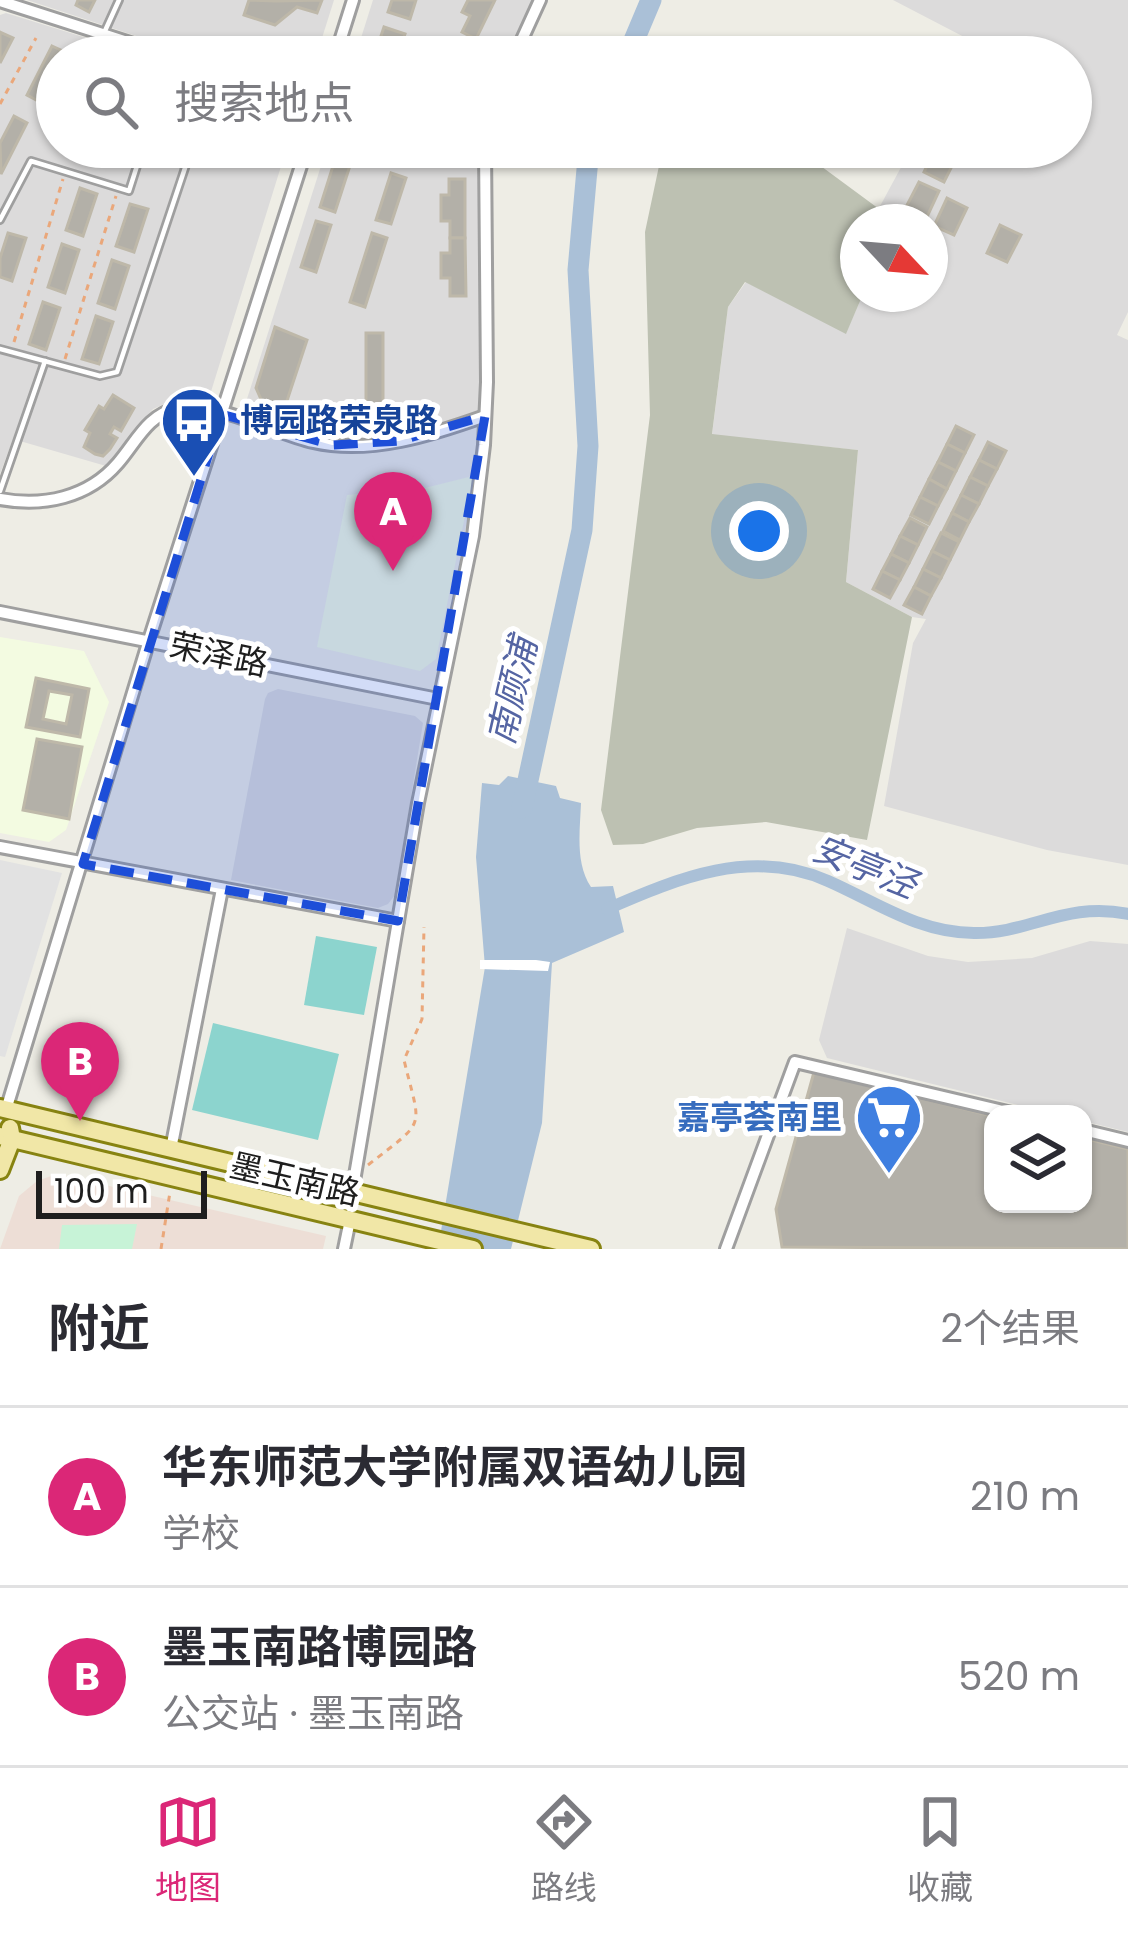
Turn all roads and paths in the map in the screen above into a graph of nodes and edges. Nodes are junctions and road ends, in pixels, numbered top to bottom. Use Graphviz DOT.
graph roads {
  1 [pos="119,0"];
  2 [pos="353,0"];
  3 [pos="540,0"];
  4 [pos="0,1"];
  5 [pos="104,34"];
  6 [pos="110,36"];
  7 [pos="342,36"];
  8 [pos="524,36"];
  9 [pos="36,38"];
  10 [pos="0,104"];
  11 [pos="36,162"];
  12 [pos="55,168"];
  13 [pos="136,168"];
  14 [pos="185,168"];
  15 [pos="300,168"];
  16 [pos="485,168"];
  17 [pos="65,171"];
  18 [pos="119,188"];
  19 [pos="0,220"];
  20 [pos="0,350"];
  21 [pos="11,352"];
  22 [pos="45,361"];
  23 [pos="63,366"];
  24 [pos="221,414"];
  25 [pos="485,416"];
  26 [pos="0,495"];
  27 [pos="0,612"];
  28 [pos="149,640"];
  29 [pos="438,699"];
  30 [pos="0,847"];
  31 [pos="83,864"];
  32 [pos="223,889"];
  33 [pos="398,921"];
  34 [pos="424,927"];
  35 [pos="984,1106"];
  36 [pos="2,1111"];
  37 [pos="1092,1132"];
  38 [pos="6,1137"];
  39 [pos="1128,1141"];
  40 [pos="170,1150"];
  41 [pos="355,1164"];
  42 [pos="0,1170"];
  43 [pos="172,1178"];
  44 [pos="352,1193"];
  45 [pos="350,1220"];
  46 [pos="161,1249"];
  47 [pos="344,1249"];
  48 [pos="473,1249"];
  49 [pos="591,1249"];
  50 [pos="726,1249"];
  1 -- 5 [label="lane"];
  2 -- 7 [label="street"];
  3 -- 8 [label="street"];
  4 -- 5 [label="street"];
  5 -- 6 [label="street"];
  9 -- 10 [label="path"];
  11 -- 19 [label="lane"];
  12 -- 17 [label="lane"];
  13 -- 18 [label="lane"];
  14 -- 23 [label="lane"];
  15 -- 24 [label="street"];
  16 -- 25 [label="street"];
  17 -- 18 [label="lane"];
  17 -- 21 [label="path"];
  18 -- 23 [label="path"];
  20 -- 21 [label="lane"];
  21 -- 22 [label="lane"];
  22 -- 23 [label="lane"];
  22 -- 26 [label="lane"];
  24 -- 25 [label="street"];
  24 -- 26 [label="street"];
  24 -- 28 [label="street"];
  25 -- 29 [label="street"];
  27 -- 28 [label="street, 荣泽路"];
  28 -- 29 [label="street, 荣泽路"];
  28 -- 31 [label="street"];
  29 -- 33 [label="street"];
  30 -- 31 [label="street"];
  31 -- 32 [label="street"];
  31 -- 36 [label="street"];
  32 -- 33 [label="street"];
  32 -- 40 [label="street"];
  33 -- 41 [label="street"];
  34 -- 41 [label="path"];
  35 -- 50 [label="street"];
  36 -- 38 [label="main road"];
  36 -- 40 [label="main road, 墨玉南路"];
  37 -- 39 [label="street"];
  38 -- 42 [label="main road"];
  38 -- 43 [label="main road, 墨玉南路"];
  40 -- 44 [label="main road, 墨玉南路"];
  41 -- 44 [label="street"];
  43 -- 45 [label="main road, 墨玉南路"];
  43 -- 46 [label="path"];
  44 -- 49 [label="main road, 墨玉南路"];
  45 -- 47 [label="street"];
  45 -- 48 [label="main road, 墨玉南路"];
}
